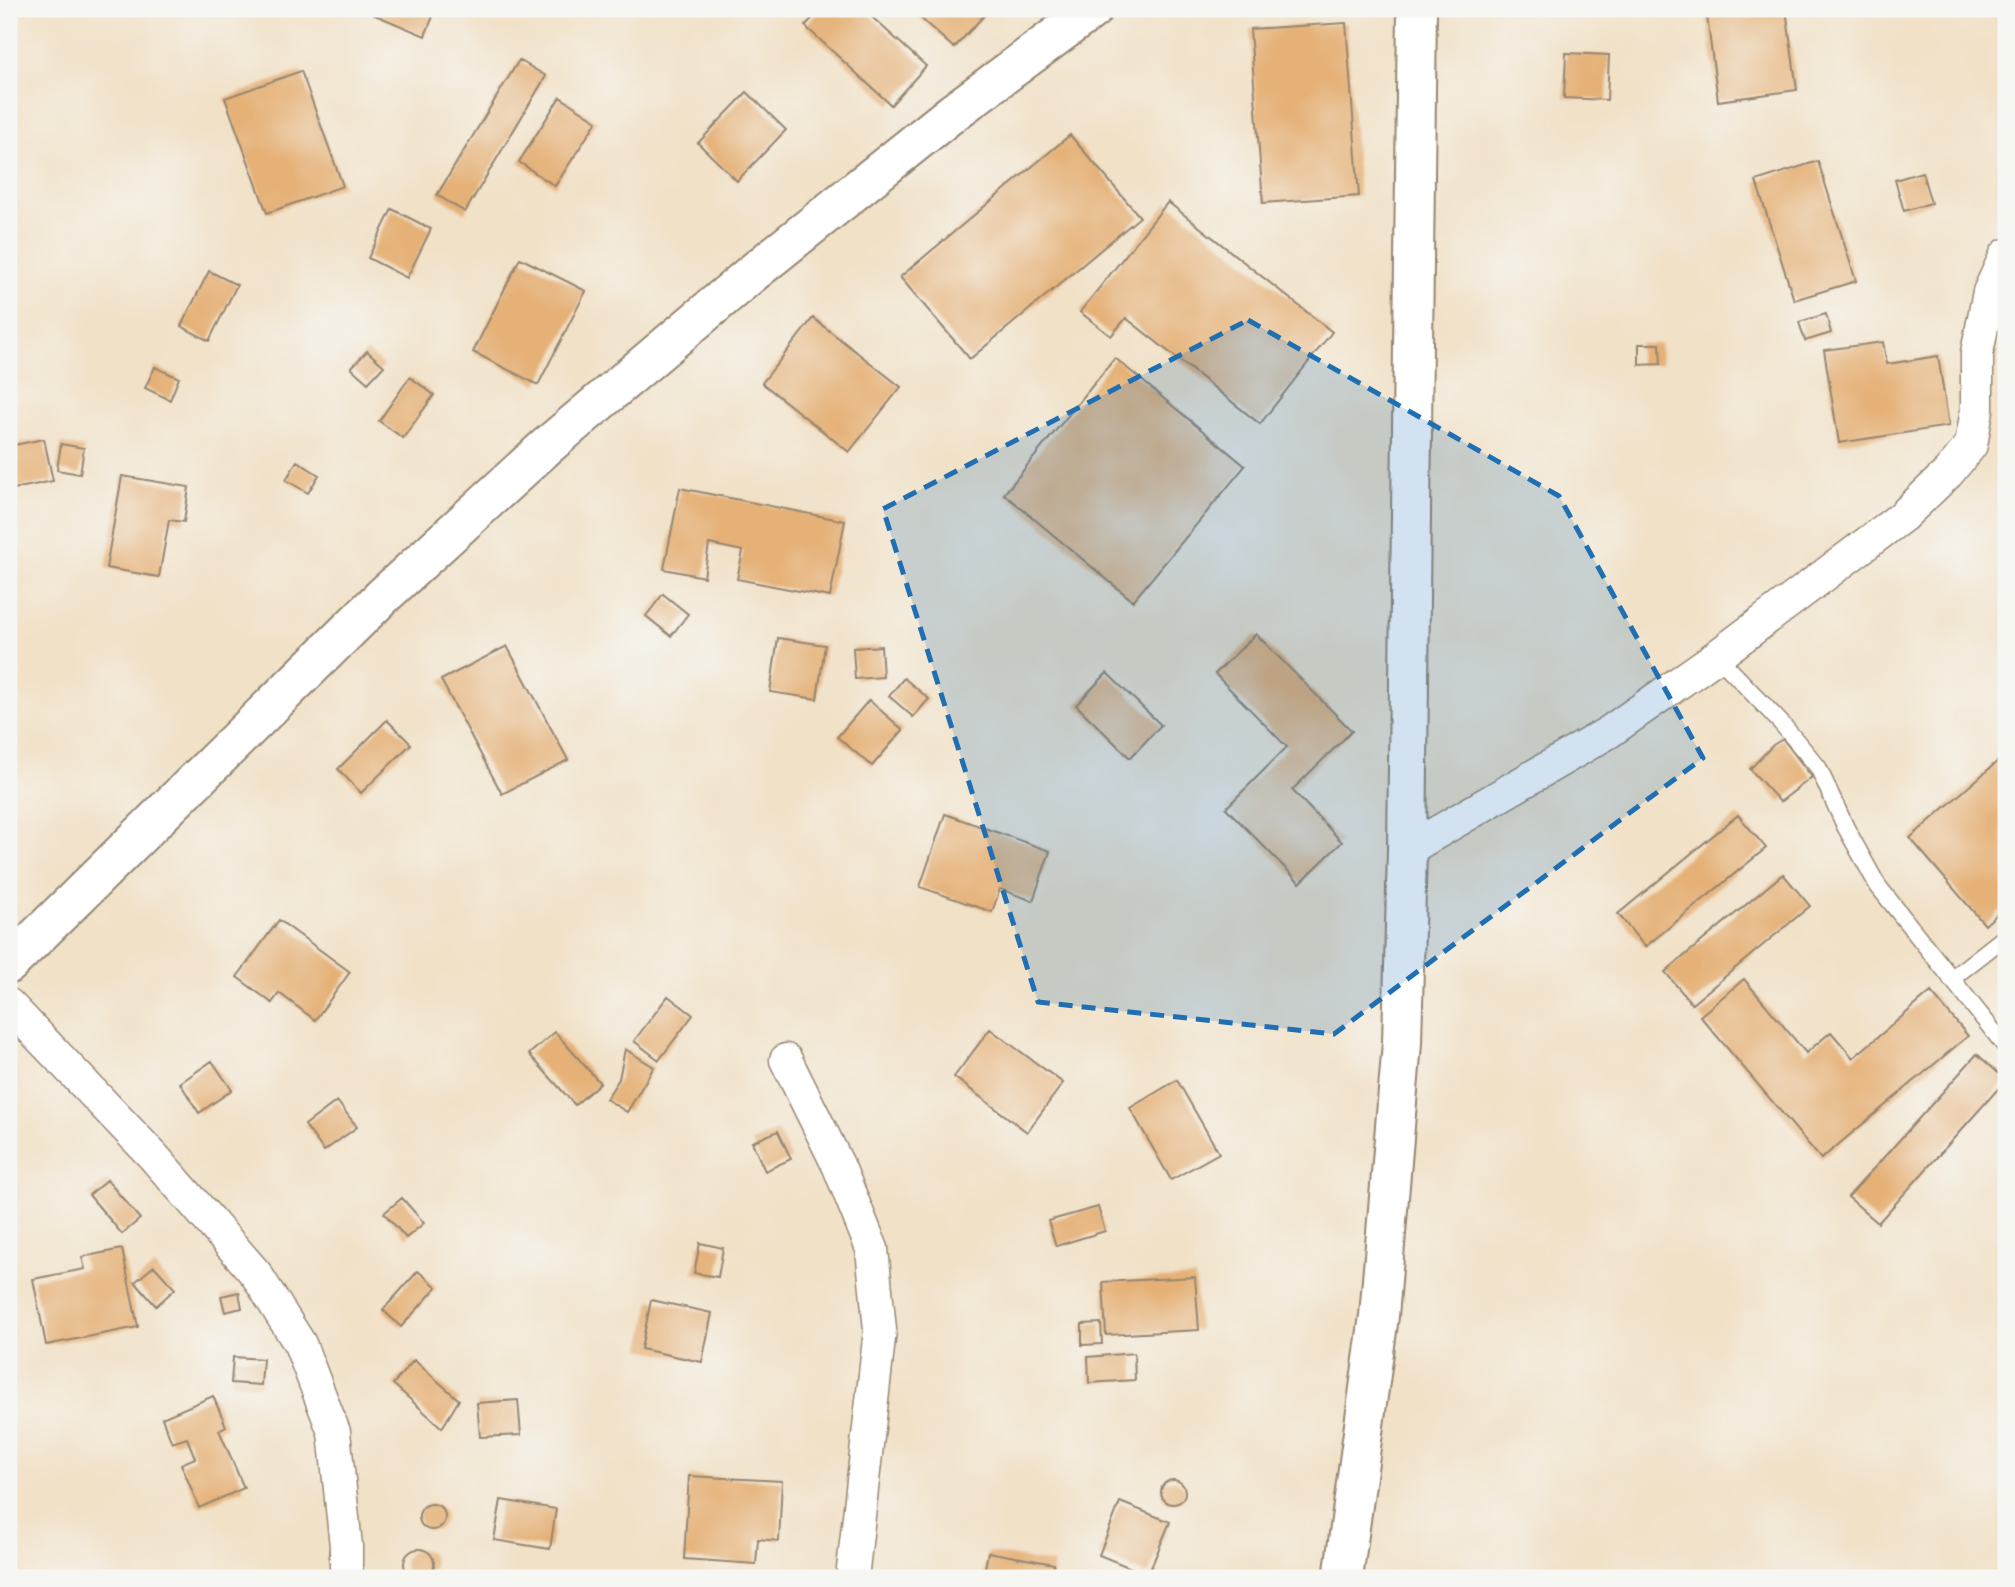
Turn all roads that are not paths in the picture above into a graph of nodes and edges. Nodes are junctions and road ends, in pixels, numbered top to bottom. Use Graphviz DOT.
graph roads {
  1 [pos="1093,9"];
  2 [pos="1417,9"];
  3 [pos="2006,255"];
  4 [pos="1717,656"];
  5 [pos="1407,850"];
  6 [pos="2006,936"];
  7 [pos="9,964"];
  8 [pos="1951,979"];
  9 [pos="9,1005"];
  10 [pos="2006,1047"];
  11 [pos="786,1060"];
  12 [pos="346,1578"];
  13 [pos="852,1578"];
  14 [pos="1343,1578"];
  1 -- 7 [label="main road"];
  2 -- 5 [label="main road"];
  3 -- 4 [label="street"];
  4 -- 5 [label="street"];
  4 -- 8 [label="lane"];
  5 -- 14 [label="main road"];
  6 -- 8 [label="lane"];
  8 -- 10 [label="lane"];
  9 -- 12 [label="street"];
  11 -- 13 [label="street"];
}
